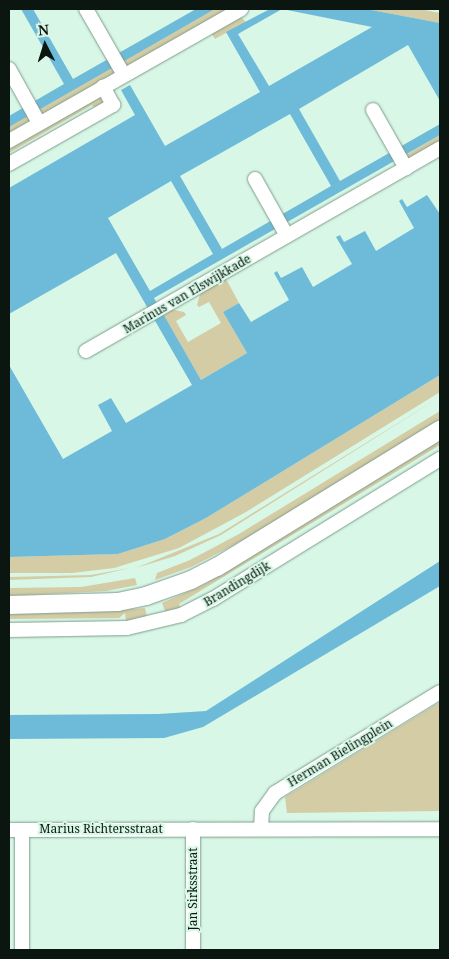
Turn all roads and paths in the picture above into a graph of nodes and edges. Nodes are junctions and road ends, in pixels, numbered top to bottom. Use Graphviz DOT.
graph roads {
  1 [pos="86,9"];
  2 [pos="241,9"];
  3 [pos="9,69"];
  4 [pos="122,72"];
  5 [pos="103,86"];
  6 [pos="373,110"];
  7 [pos="38,120"];
  8 [pos="9,141"];
  9 [pos="440,148"];
  10 [pos="9,164"];
  11 [pos="404,165"];
  12 [pos="255,179"];
  13 [pos="285,234"];
  14 [pos="86,351"];
  15 [pos="440,430"];
  16 [pos="440,459"];
  17 [pos="9,605"];
  18 [pos="9,630"];
  19 [pos="440,692"];
  20 [pos="192,828"];
  21 [pos="261,829"];
  22 [pos="440,829"];
  23 [pos="15,830"];
  24 [pos="22,950"];
  25 [pos="193,950"];
  1 -- 4 [label="street"];
  2 -- 4 [label="street"];
  3 -- 7 [label="street"];
  4 -- 5 [label="street"];
  5 -- 7 [label="street"];
  5 -- 10 [label="street"];
  6 -- 11 [label="street"];
  7 -- 8 [label="street"];
  9 -- 11 [label="street, Marinus van Elswijkkade"];
  11 -- 13 [label="street, Marinus van Elswijkkade"];
  12 -- 13 [label="street"];
  13 -- 14 [label="street, Marinus van Elswijkkade"];
  15 -- 17 [label="street, Brandingdijk"];
  16 -- 18 [label="street, Brandingdijk"];
  19 -- 21 [label="street, Herman Bielingplein"];
  20 -- 21 [label="street"];
  20 -- 23 [label="street, Marius Richtersstraat"];
  20 -- 25 [label="street, Jan Sirksstraat"];
  21 -- 22 [label="street"];
  23 -- 24 [label="street"];
}
